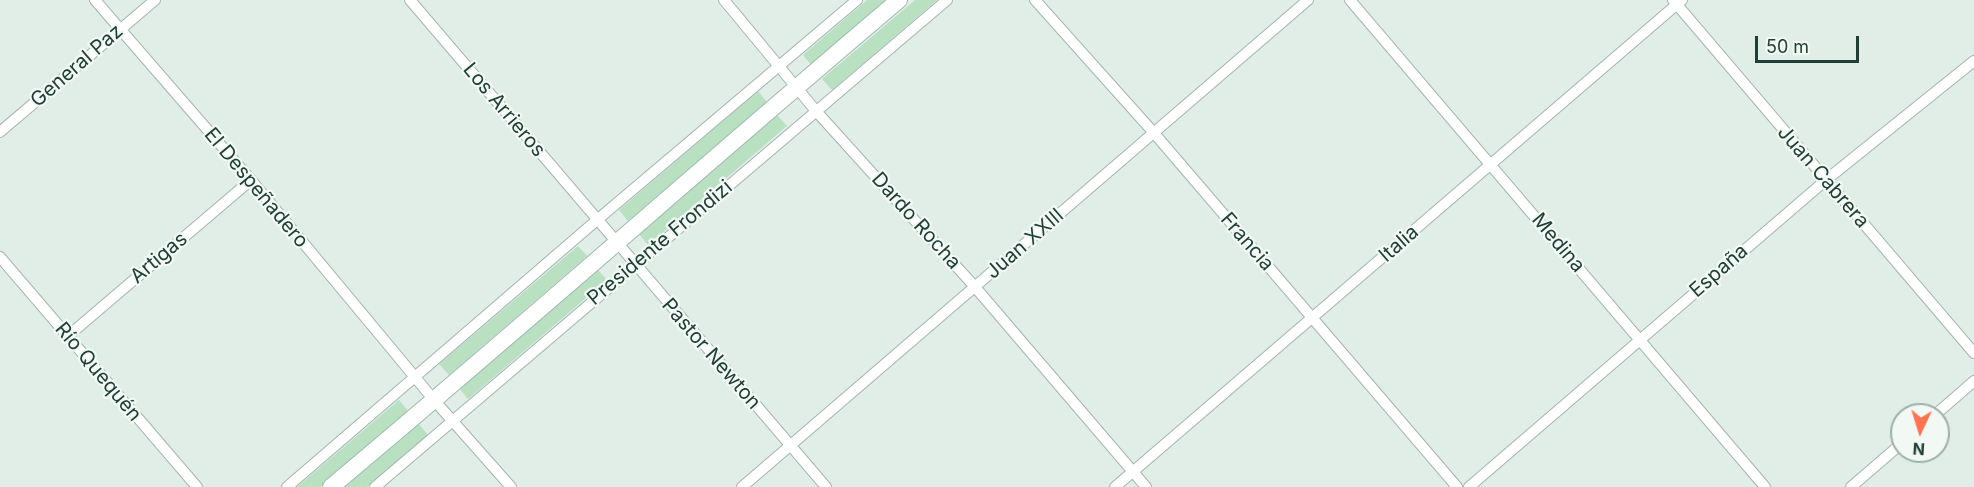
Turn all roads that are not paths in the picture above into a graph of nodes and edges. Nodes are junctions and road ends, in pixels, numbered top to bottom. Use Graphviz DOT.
graph roads {
  1 [pos="95,0"];
  2 [pos="155,0"];
  3 [pos="410,0"];
  4 [pos="724,0"];
  5 [pos="857,0"];
  6 [pos="899,0"];
  7 [pos="947,0"];
  8 [pos="1035,0"];
  9 [pos="1308,0"];
  10 [pos="1350,0"];
  11 [pos="1677,2"];
  12 [pos="120,29"];
  13 [pos="1974,61"];
  14 [pos="779,65"];
  15 [pos="797,87"];
  16 [pos="816,111"];
  17 [pos="0,132"];
  18 [pos="1154,133"];
  19 [pos="1491,165"];
  20 [pos="251,180"];
  21 [pos="1826,180"];
  22 [pos="597,220"];
  23 [pos="616,242"];
  24 [pos="0,257"];
  25 [pos="634,265"];
  26 [pos="975,287"];
  27 [pos="1312,318"];
  28 [pos="68,336"];
  29 [pos="1640,339"];
  30 [pos="1974,353"];
  31 [pos="415,377"];
  32 [pos="1974,381"];
  33 [pos="434,400"];
  34 [pos="1949,403"];
  35 [pos="453,422"];
  36 [pos="791,445"];
  37 [pos="1890,453"];
  38 [pos="1133,472"];
  39 [pos="196,487"];
  40 [pos="287,487"];
  41 [pos="331,487"];
  42 [pos="375,487"];
  43 [pos="511,487"];
  44 [pos="742,487"];
  45 [pos="826,487"];
  46 [pos="1115,487"];
  47 [pos="1146,487"];
  48 [pos="1457,487"];
  49 [pos="1469,487"];
  50 [pos="1765,487"];
  51 [pos="1851,487"];
  1 -- 12 [label="street, El Despeñadero"];
  2 -- 12 [label="street, General Paz"];
  3 -- 22 [label="street, Los Arrieros"];
  4 -- 14 [label="street, Dardo Rocha"];
  5 -- 14 [label="street"];
  6 -- 15 [label="main road, Presidente Frondizi"];
  7 -- 16 [label="street, Presidente Frondizi"];
  8 -- 18 [label="street, Francia"];
  9 -- 18 [label="street, Juan XXIII"];
  10 -- 19 [label="street, Medina"];
  11 -- 19 [label="street, Italia"];
  11 -- 21 [label="street, Juan Cabrera"];
  12 -- 17 [label="street, General Paz"];
  12 -- 20 [label="street, El Despeñadero"];
  13 -- 21 [label="street, España"];
  14 -- 15 [label="street, Dardo Rocha"];
  14 -- 22 [label="street"];
  15 -- 16 [label="street, Dardo Rocha"];
  15 -- 23 [label="main road, Presidente Frondizi"];
  16 -- 25 [label="street, Presidente Frondizi"];
  16 -- 26 [label="street, Dardo Rocha"];
  18 -- 26 [label="street, Juan XXIII"];
  18 -- 27 [label="street, Francia"];
  19 -- 27 [label="street, Italia"];
  19 -- 29 [label="street, Medina"];
  20 -- 28 [label="street, Artigas"];
  20 -- 31 [label="street, El Despeñadero"];
  21 -- 29 [label="street, España"];
  21 -- 30 [label="street, Juan Cabrera"];
  22 -- 23 [label="street, Pastor Newton"];
  22 -- 31 [label="street"];
  23 -- 25 [label="street, Pastor Newton"];
  23 -- 33 [label="main road, Presidente Frondizi"];
  24 -- 28 [label="street, Río Quequén"];
  25 -- 35 [label="street, Presidente Frondizi"];
  25 -- 36 [label="street, Pastor Newton"];
  26 -- 36 [label="street, Juan XXIII"];
  26 -- 38 [label="street, Dardo Rocha"];
  27 -- 38 [label="street, Italia"];
  27 -- 48 [label="street, Francia"];
  28 -- 39 [label="street, Río Quequén"];
  29 -- 49 [label="street, España"];
  29 -- 50 [label="street, Medina"];
  31 -- 33 [label="street, El Despeñadero"];
  31 -- 40 [label="street"];
  32 -- 34 [label="street"];
  33 -- 35 [label="street, El Despeñadero"];
  33 -- 41 [label="main road, Presidente Frondizi"];
  35 -- 42 [label="street, Presidente Frondizi"];
  35 -- 43 [label="street, El Despeñadero"];
  36 -- 44 [label="street, Juan XXIII"];
  36 -- 45 [label="street, Pastor Newton"];
  37 -- 51 [label="street"];
  38 -- 46 [label="street, Italia"];
  38 -- 47 [label="street, Dardo Rocha"];
}
